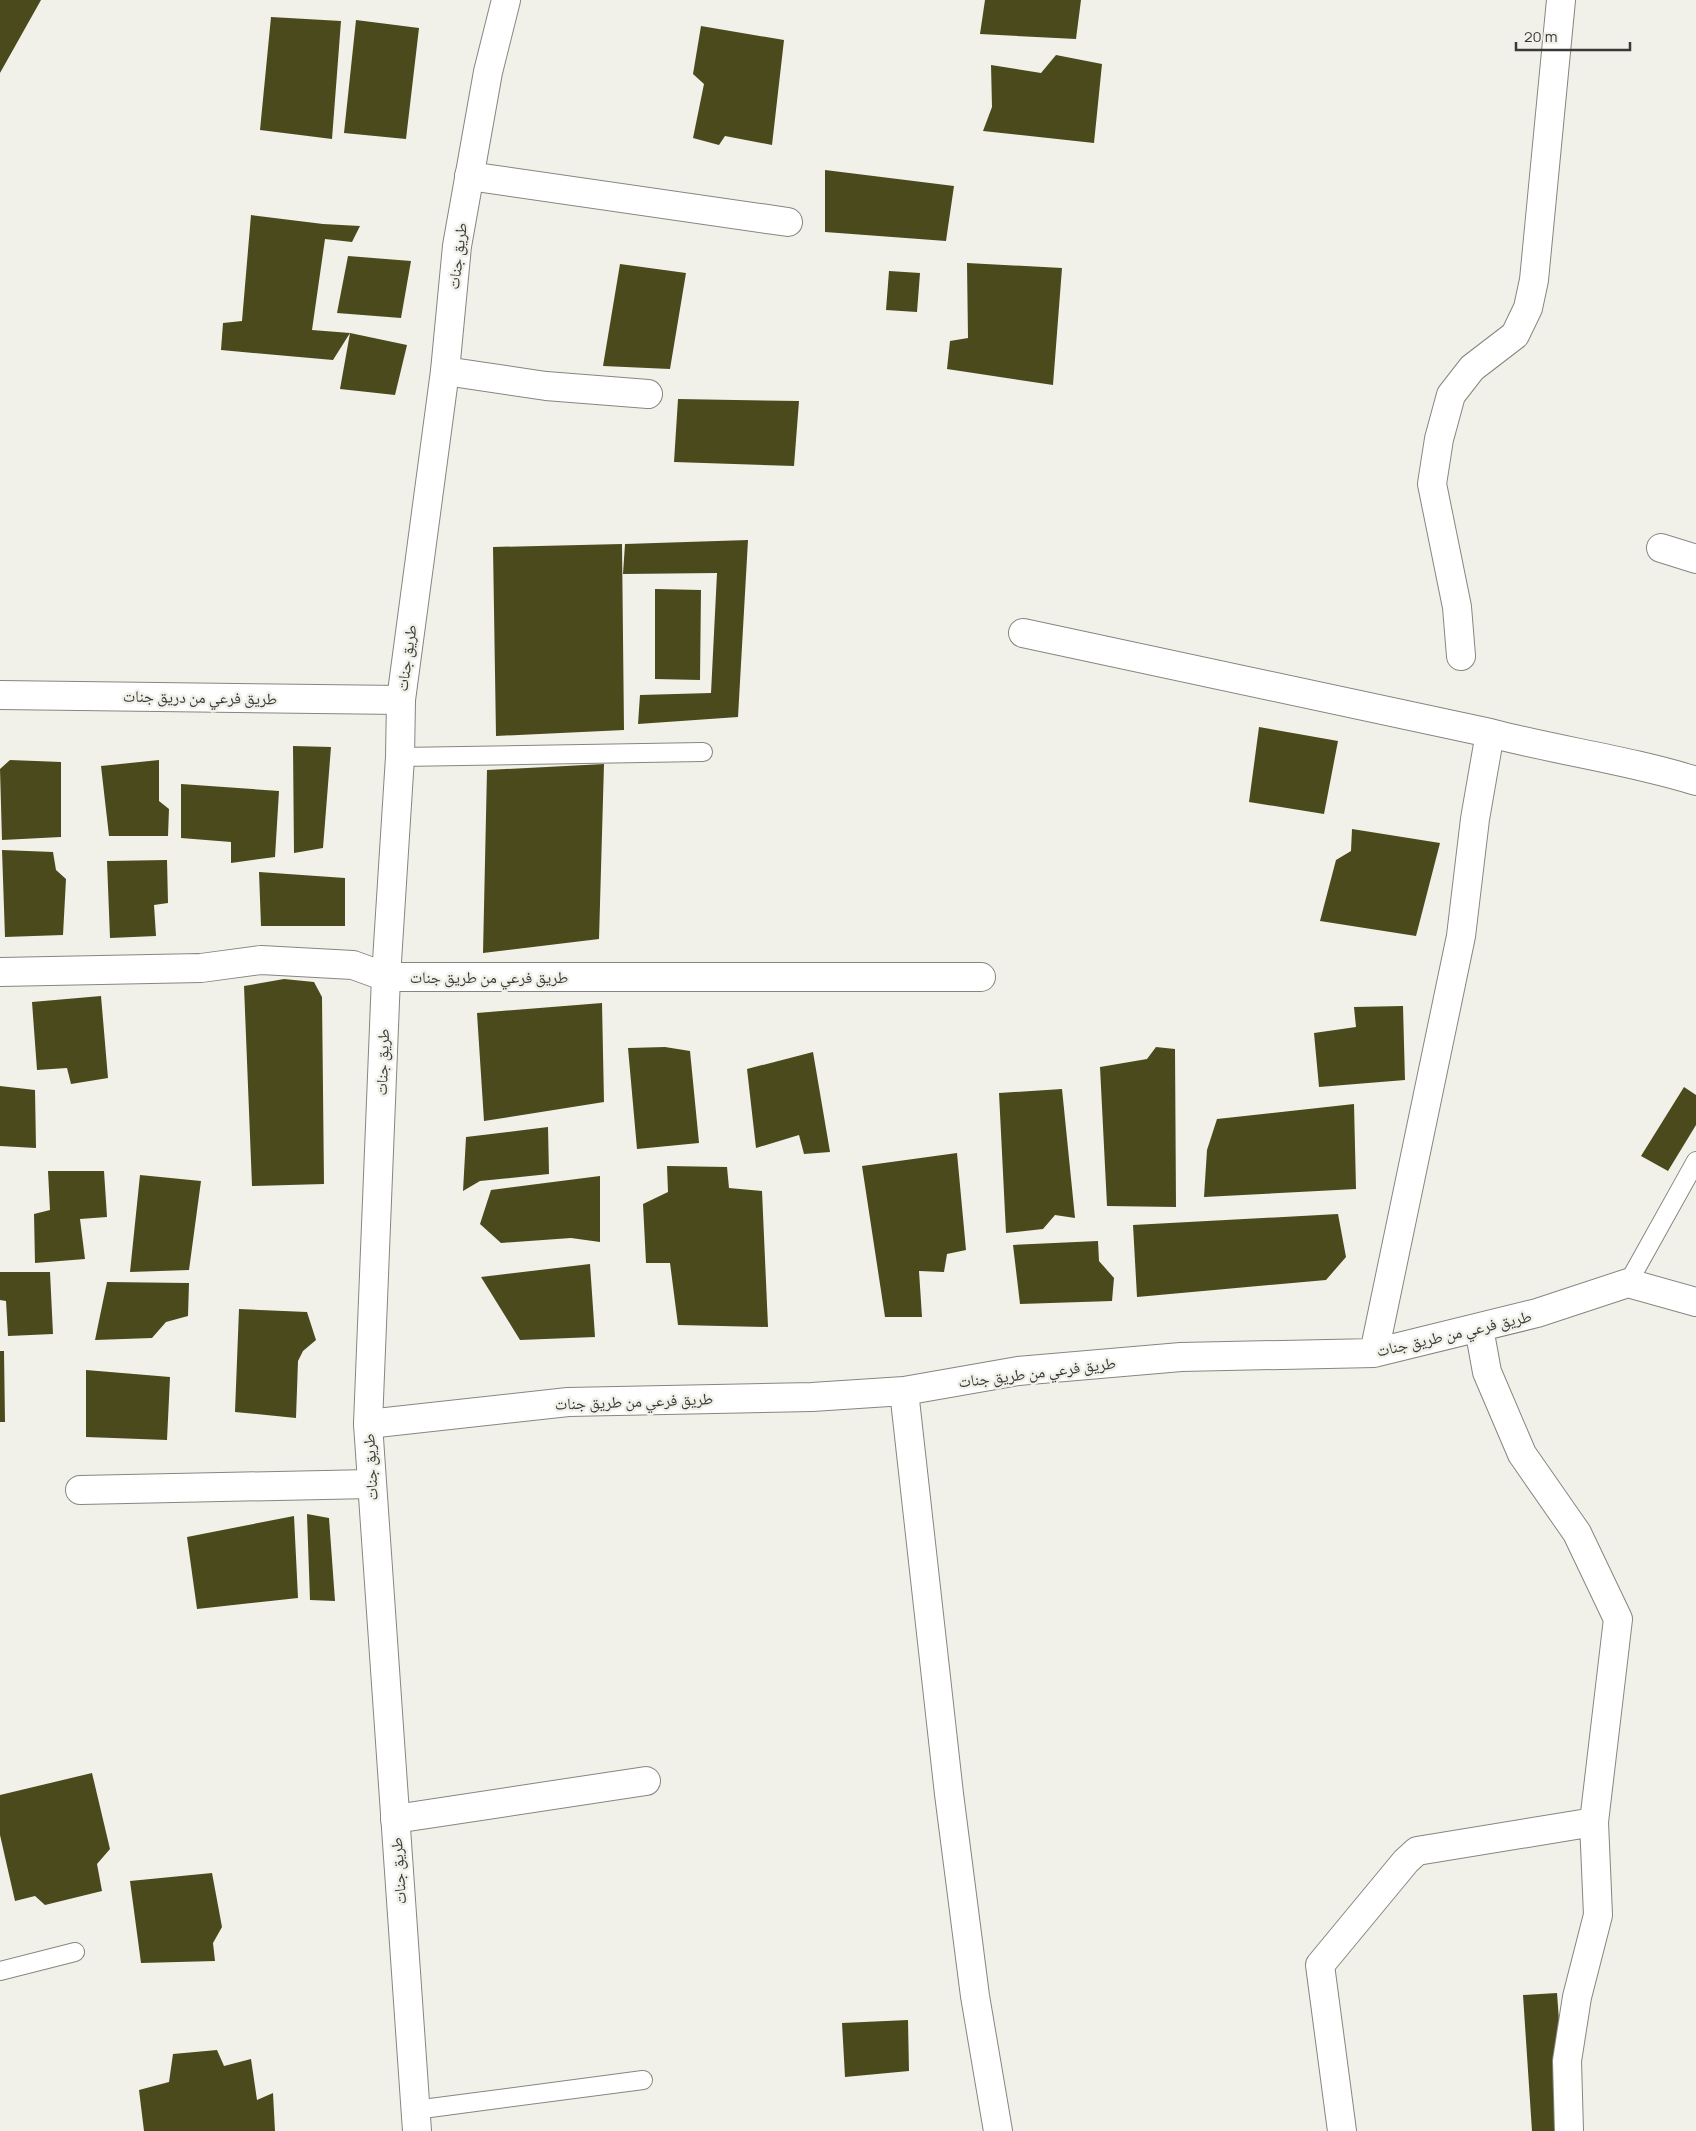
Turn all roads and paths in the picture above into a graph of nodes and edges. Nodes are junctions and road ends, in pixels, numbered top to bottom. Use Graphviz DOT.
graph roads {
  1 [pos="506,0"];
  2 [pos="1561,0"];
  3 [pos="469,176"];
  4 [pos="788,222"];
  5 [pos="445,371"];
  6 [pos="648,394"];
  7 [pos="1661,548"];
  8 [pos="1696,559"];
  9 [pos="1023,633"];
  10 [pos="1461,656"];
  11 [pos="0,695"];
  12 [pos="400,700"];
  13 [pos="1490,733"];
  14 [pos="703,752"];
  15 [pos="400,757"];
  16 [pos="1696,781"];
  17 [pos="0,972"];
  18 [pos="981,977"];
  19 [pos="386,978"];
  20 [pos="1696,1161"];
  21 [pos="1628,1283"];
  22 [pos="1696,1302"];
  23 [pos="1479,1328"];
  24 [pos="1374,1353"];
  25 [pos="904,1391"];
  26 [pos="368,1424"];
  27 [pos="371,1484"];
  28 [pos="80,1490"];
  29 [pos="646,1781"];
  30 [pos="395,1819"];
  31 [pos="1594,1822"];
  32 [pos="75,1952"];
  33 [pos="0,1971"];
  34 [pos="643,2080"];
  35 [pos="416,2121"];
  36 [pos="998,2131"];
  37 [pos="1342,2131"];
  38 [pos="1569,2131"];
  1 -- 3 [label="street, طريق جنات"];
  2 -- 10 [label="street"];
  3 -- 4 [label="street"];
  3 -- 5 [label="street, طريق جنات"];
  5 -- 6 [label="street"];
  5 -- 12 [label="street, طريق جنات"];
  7 -- 8 [label="street"];
  9 -- 13 [label="street"];
  11 -- 12 [label="street, طريق فرعي من دريق جنات"];
  12 -- 15 [label="street, طريق جنات"];
  13 -- 16 [label="street"];
  13 -- 24 [label="street"];
  14 -- 15 [label="lane"];
  15 -- 19 [label="street, طريق جنات"];
  17 -- 19 [label="street, طريق فرعي من طريق جنات"];
  18 -- 19 [label="street, طريق فرعي من طريق جنات"];
  19 -- 26 [label="street, طريق جنات"];
  20 -- 21 [label="lane"];
  21 -- 22 [label="street"];
  21 -- 23 [label="street, طريق فرعي من طريق جنات"];
  23 -- 24 [label="street, طريق فرعي من طريق جنات"];
  23 -- 31 [label="street"];
  24 -- 25 [label="street, طريق فرعي من طريق جنات"];
  25 -- 26 [label="street, طريق فرعي من طريق جنات"];
  25 -- 36 [label="street"];
  26 -- 27 [label="street, طريق جنات"];
  27 -- 28 [label="street"];
  27 -- 30 [label="street, طريق جنات"];
  29 -- 30 [label="street"];
  30 -- 35 [label="street, طريق جنات"];
  31 -- 37 [label="street"];
  31 -- 38 [label="street"];
  32 -- 33 [label="lane"];
  34 -- 35 [label="lane"];
}
